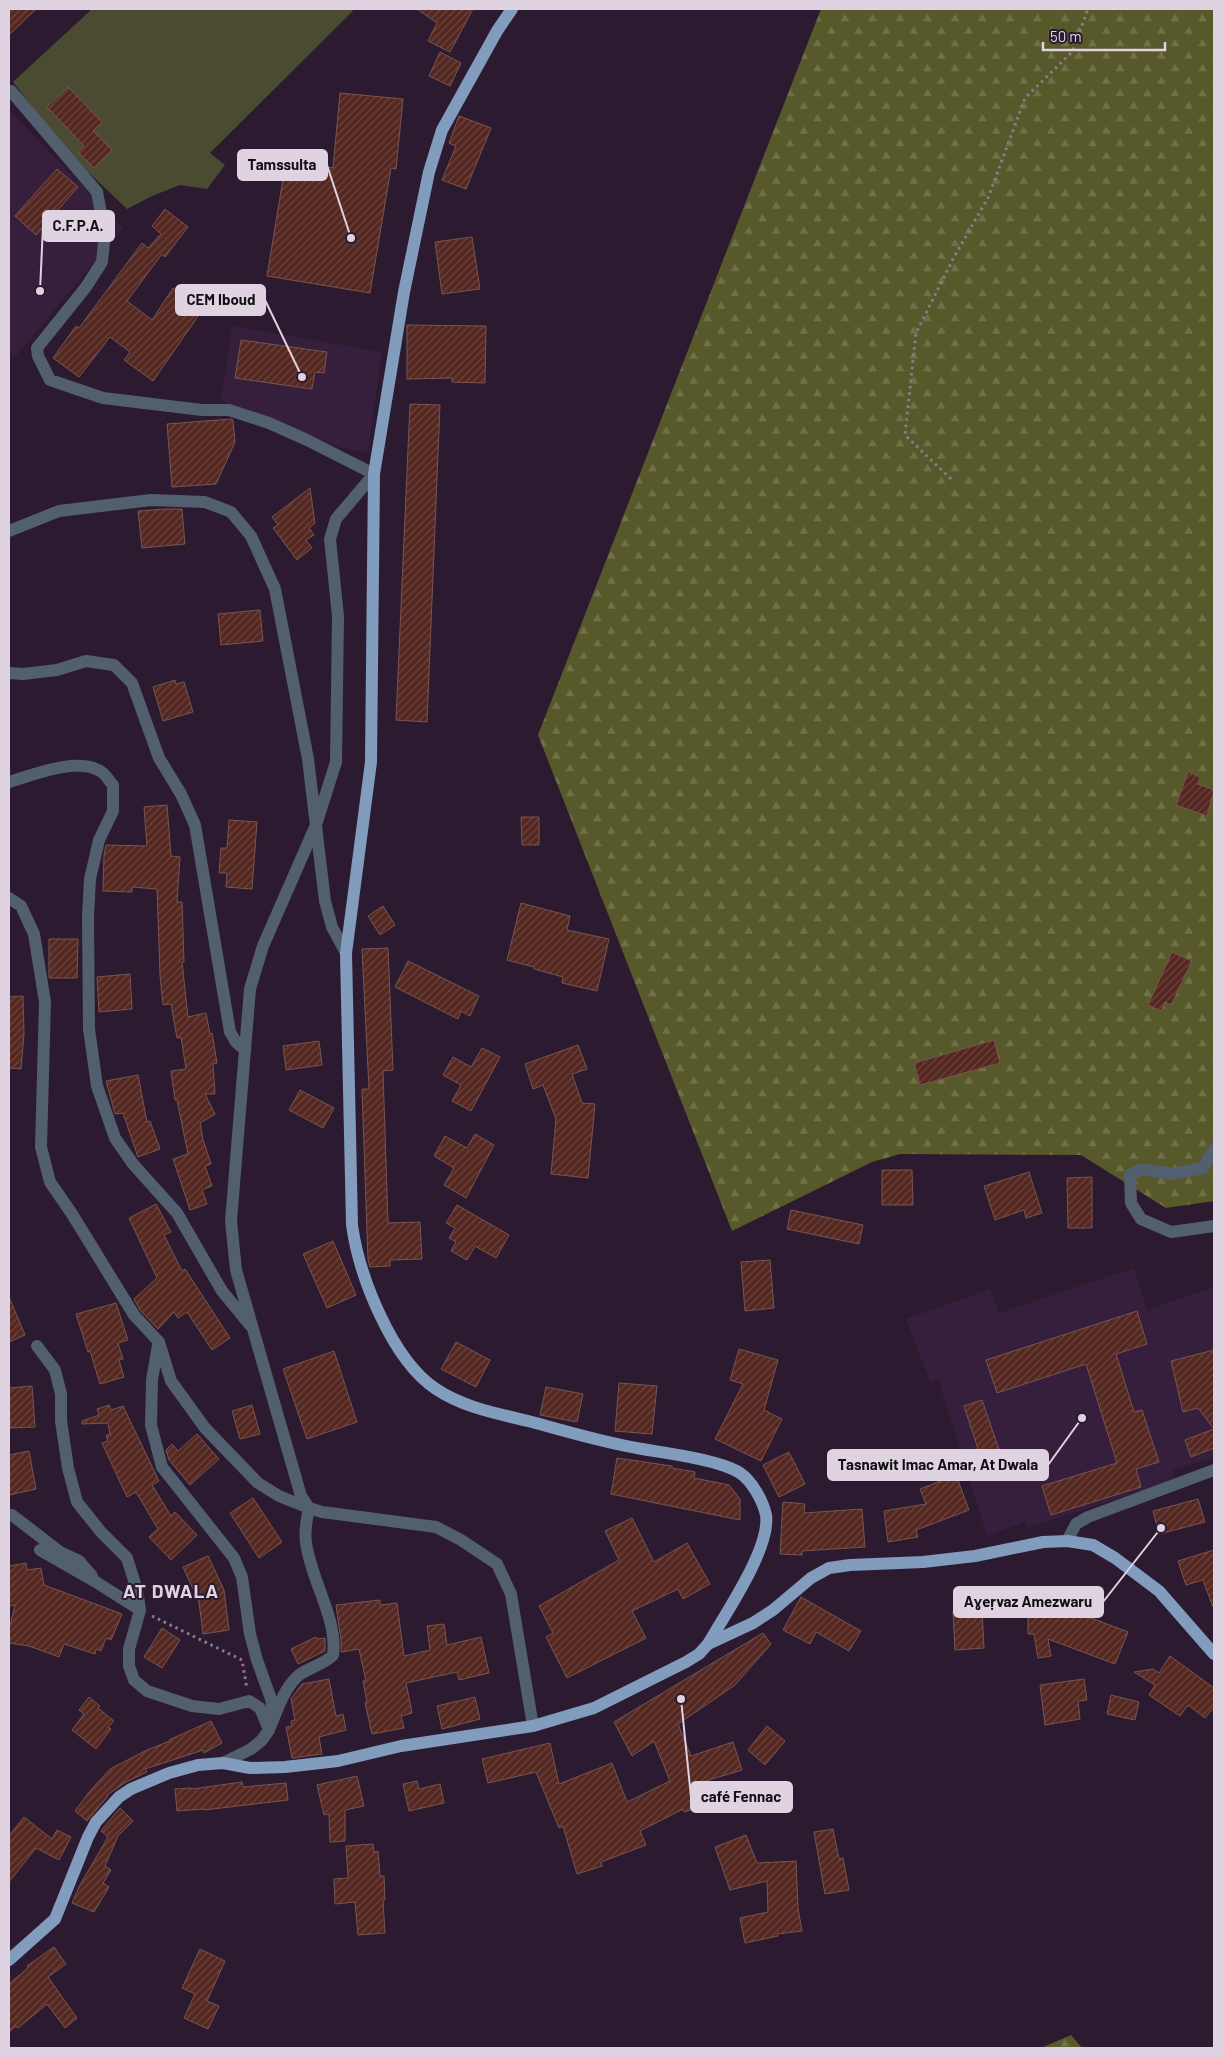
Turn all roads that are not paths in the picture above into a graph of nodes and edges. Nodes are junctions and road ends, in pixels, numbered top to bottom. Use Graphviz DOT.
graph roads {
  1 [pos="512,9"];
  2 [pos="11,91"];
  3 [pos="374,474"];
  4 [pos="9,531"];
  5 [pos="9,673"];
  6 [pos="9,782"];
  7 [pos="316,825"];
  8 [pos="9,898"];
  9 [pos="346,953"];
  10 [pos="245,1050"];
  11 [pos="1214,1149"];
  12 [pos="1214,1226"];
  13 [pos="253,1329"];
  14 [pos="159,1342"];
  15 [pos="37,1346"];
  16 [pos="1214,1470"];
  17 [pos="309,1508"];
  18 [pos="12,1515"];
  19 [pos="1067,1540"];
  20 [pos="40,1550"];
  21 [pos="96,1582"];
  22 [pos="140,1610"];
  23 [pos="708,1644"];
  24 [pos="1214,1654"];
  25 [pos="533,1726"];
  26 [pos="270,1730"];
  27 [pos="223,1763"];
  28 [pos="9,1960"];
  1 -- 3 [label="main road"];
  2 -- 3 [label="street"];
  3 -- 7 [label="street"];
  3 -- 9 [label="main road"];
  4 -- 7 [label="street"];
  5 -- 10 [label="street"];
  6 -- 13 [label="street"];
  7 -- 9 [label="street"];
  7 -- 10 [label="street"];
  8 -- 14 [label="street"];
  9 -- 23 [label="main road"];
  10 -- 13 [label="street"];
  11 -- 12 [label="street"];
  13 -- 17 [label="street"];
  14 -- 17 [label="street"];
  14 -- 26 [label="street"];
  15 -- 22 [label="street"];
  16 -- 19 [label="street"];
  17 -- 25 [label="street"];
  17 -- 26 [label="street"];
  18 -- 21 [label="street"];
  19 -- 23 [label="main road"];
  19 -- 24 [label="main road"];
  20 -- 21 [label="street"];
  21 -- 22 [label="street"];
  22 -- 26 [label="street"];
  23 -- 25 [label="main road"];
  25 -- 27 [label="main road"];
  26 -- 27 [label="street"];
  27 -- 28 [label="main road"];
}
